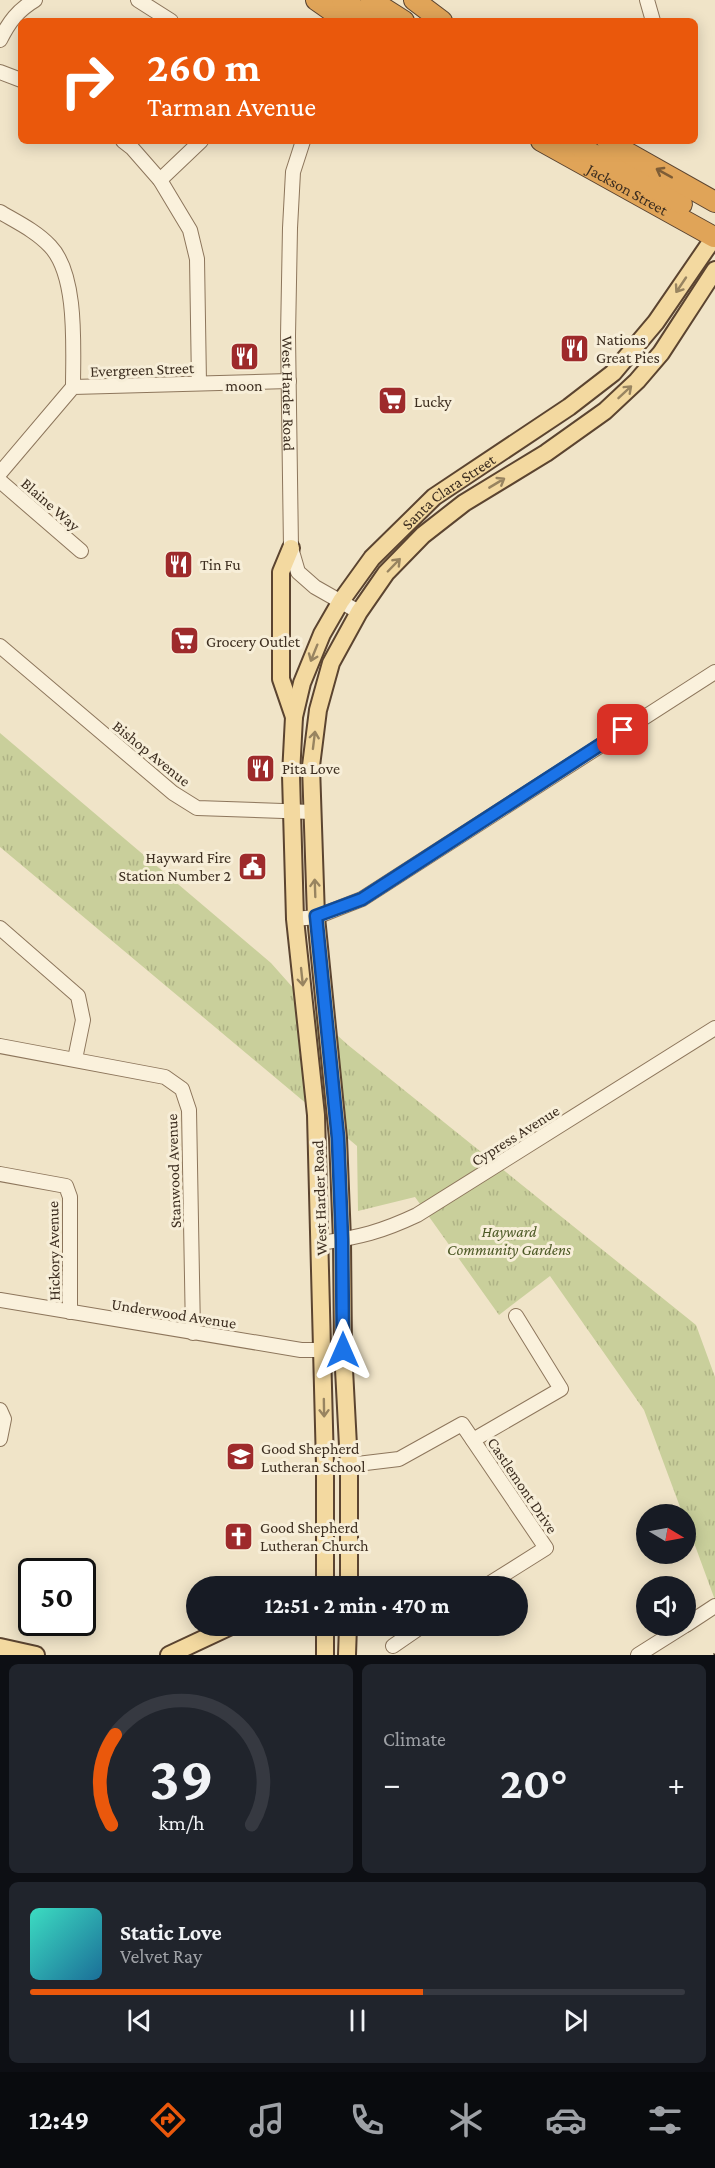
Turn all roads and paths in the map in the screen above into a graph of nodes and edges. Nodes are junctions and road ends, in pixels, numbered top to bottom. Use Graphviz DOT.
graph roads {
  1 [pos="35,0"];
  2 [pos="138,0"];
  3 [pos="315,0"];
  4 [pos="342,0"];
  5 [pos="371,0"];
  6 [pos="414,0"];
  7 [pos="647,0"];
  8 [pos="166,18"];
  9 [pos="342,18"];
  10 [pos="369,18"];
  11 [pos="399,18"];
  12 [pos="438,18"];
  13 [pos="652,18"];
  14 [pos="0,40"];
  15 [pos="0,72"];
  16 [pos="18,79"];
  17 [pos="127,144"];
  18 [pos="198,144"];
  19 [pos="302,144"];
  20 [pos="547,144"];
  21 [pos="575,144"];
  22 [pos="612,144"];
  23 [pos="160,180"];
  24 [pos="715,202"];
  25 [pos="0,212"];
  26 [pos="715,233"];
  27 [pos="715,270"];
  28 [pos="289,381"];
  29 [pos="199,383"];
  30 [pos="73,387"];
  31 [pos="0,473"];
  32 [pos="0,481"];
  33 [pos="291,548"];
  34 [pos="81,551"];
  35 [pos="341,601"];
  36 [pos="359,612"];
  37 [pos="0,646"];
  38 [pos="715,672"];
  39 [pos="294,717"];
  40 [pos="292,811"];
  41 [pos="312,812"];
  42 [pos="314,855"];
  43 [pos="293,856"];
  44 [pos="316,916"];
  45 [pos="295,919"];
  46 [pos="0,928"];
  47 [pos="715,1028"];
  48 [pos="0,1046"];
  49 [pos="75,1059"];
  50 [pos="0,1174"];
  51 [pos="342,1240"];
  52 [pos="321,1243"];
  53 [pos="0,1300"];
  54 [pos="70,1312"];
  55 [pos="516,1316"];
  56 [pos="193,1333"];
  57 [pos="322,1350"];
  58 [pos="343,1350"];
  59 [pos="0,1410"];
  60 [pos="0,1439"];
  61 [pos="473,1440"];
  62 [pos="349,1465"];
  63 [pos="325,1576"];
  64 [pos="349,1576"];
  65 [pos="501,1576"];
  66 [pos="715,1606"];
  67 [pos="696,1618"];
  68 [pos="210,1636"];
  69 [pos="325,1636"];
  70 [pos="348,1636"];
  71 [pos="408,1636"];
  72 [pos="668,1636"];
  73 [pos="393,1646"];
  74 [pos="0,1647"];
  75 [pos="36,1655"];
  76 [pos="169,1655"];
  77 [pos="325,1655"];
  78 [pos="347,1655"];
  79 [pos="638,1655"];
  1 -- 14 [label="street"];
  2 -- 8 [label="street"];
  3 -- 9 [label="highway"];
  4 -- 10 [label="highway"];
  5 -- 11 [label="highway"];
  6 -- 12 [label="highway"];
  7 -- 13 [label="street"];
  15 -- 16 [label="street"];
  17 -- 23 [label="street"];
  18 -- 23 [label="street"];
  19 -- 28 [label="street, West Harder Road"];
  20 -- 26 [label="highway, Jackson Street"];
  21 -- 26 [label="highway"];
  24 -- 22 [label="highway, Jackson Street, one-way"];
  23 -- 29 [label="street"];
  25 -- 30 [label="street"];
  26 -- 35 [label="main road, Santa Clara Street, one-way"];
  36 -- 27 [label="main road, Santa Clara Street, one-way"];
  28 -- 29 [label="street, Evergreen Street"];
  28 -- 33 [label="street, West Harder Road"];
  29 -- 30 [label="street, Evergreen Street"];
  30 -- 31 [label="street, Evergreen Street"];
  32 -- 34 [label="street, Blaine Way"];
  33 -- 35 [label="street, West Harder Road"];
  33 -- 39 [label="main road"];
  35 -- 36 [label="street, West Harder Road"];
  35 -- 39 [label="main road, Santa Clara Street, one-way"];
  41 -- 36 [label="main road, Santa Clara Street, one-way"];
  37 -- 40 [label="street, Bishop Avenue"];
  38 -- 44 [label="street"];
  39 -- 40 [label="main road, Santa Clara Street"];
  40 -- 41 [label="street, Bishop Avenue"];
  40 -- 43 [label="main road, West Harder Road"];
  41 -- 42 [label="main road, West Harder Road"];
  42 -- 43 [label="main road"];
  44 -- 42 [label="main road, West Harder Road, one-way"];
  43 -- 45 [label="main road, West Harder Road"];
  44 -- 45 [label="street"];
  44 -- 51 [label="main road, West Harder Road"];
  45 -- 52 [label="main road, West Harder Road, one-way"];
  46 -- 49 [label="street"];
  47 -- 51 [label="street, Cypress Avenue"];
  48 -- 49 [label="street, Stanwood Avenue"];
  49 -- 56 [label="street, Stanwood Avenue"];
  50 -- 54 [label="street, Hickory Avenue"];
  51 -- 52 [label="street, Cypress Avenue"];
  51 -- 58 [label="main road, West Harder Road"];
  52 -- 57 [label="main road, West Harder Road"];
  53 -- 54 [label="street, Underwood Avenue"];
  54 -- 56 [label="street, Underwood Avenue"];
  55 -- 61 [label="street"];
  56 -- 57 [label="street, Underwood Avenue"];
  57 -- 58 [label="street, Underwood Avenue"];
  57 -- 63 [label="main road, West Harder Road, one-way"];
  58 -- 62 [label="main road, West Harder Road"];
  59 -- 60 [label="street"];
  61 -- 62 [label="street"];
  61 -- 65 [label="street, Castlemont Drive"];
  62 -- 64 [label="main road, West Harder Road"];
  66 -- 67 [label="street"];
  68 -- 76 [label="main road"];
  69 -- 77 [label="main road"];
  70 -- 78 [label="main road"];
  71 -- 73 [label="street"];
  72 -- 79 [label="street"];
  74 -- 75 [label="main road"];
}
